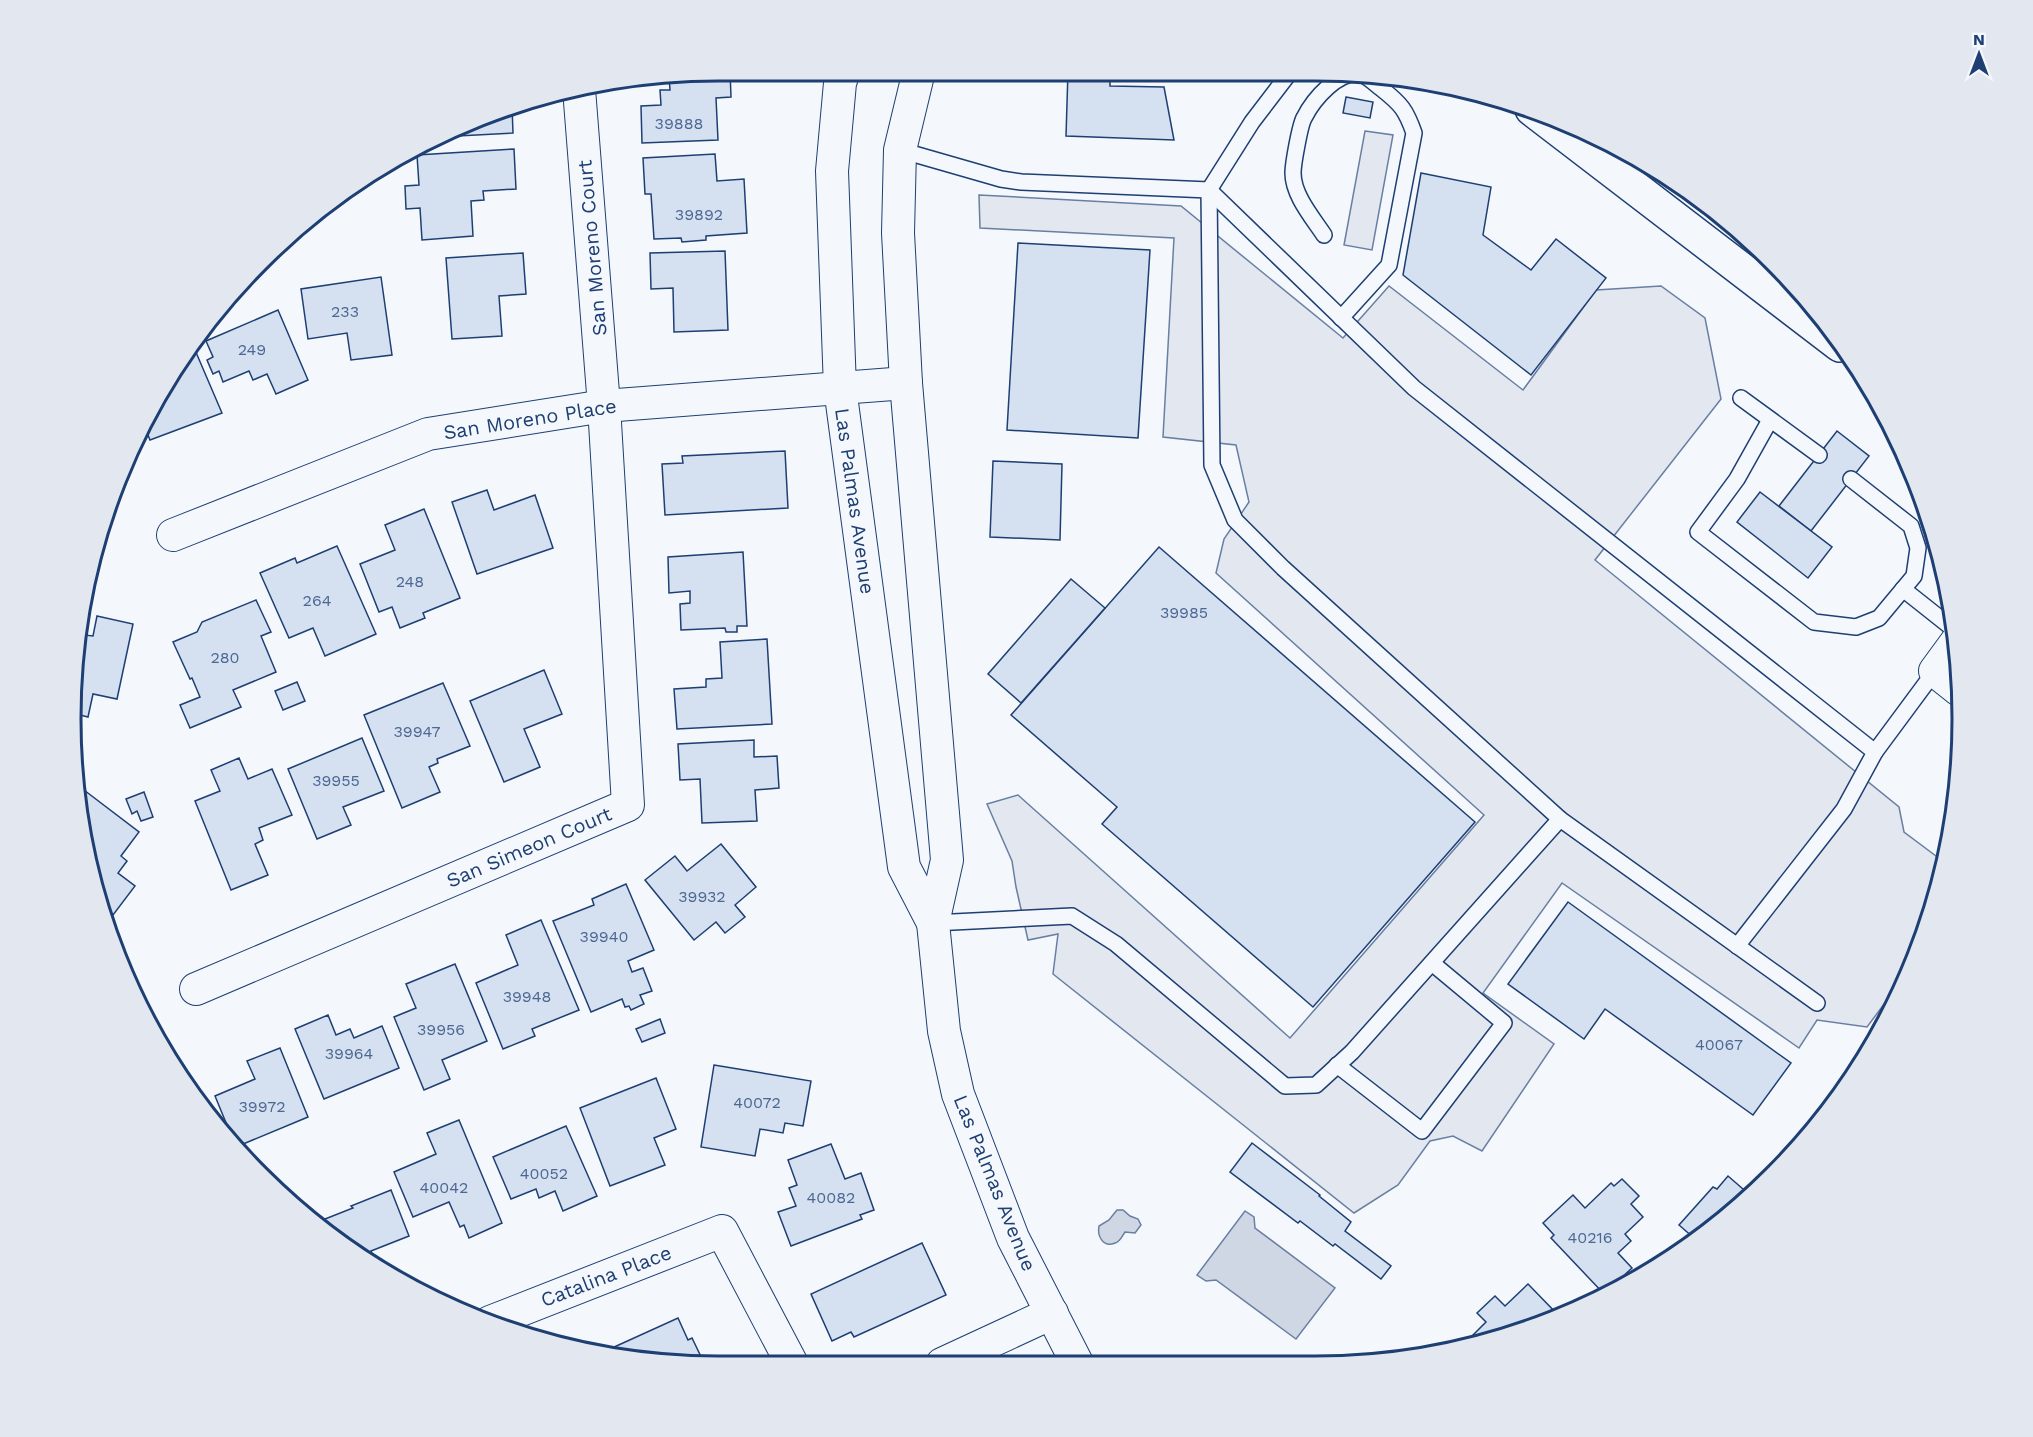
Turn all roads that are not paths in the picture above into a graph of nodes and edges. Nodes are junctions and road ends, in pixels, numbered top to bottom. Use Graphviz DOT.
graph roads {
  1 [pos="841,81"];
  2 [pos="916,81"];
  3 [pos="1282,81"];
  4 [pos="1334,81"];
  5 [pos="1375,84"];
  6 [pos="580,97"];
  7 [pos="1561,132"];
  8 [pos="900,150"];
  9 [pos="1209,190"];
  10 [pos="1324,235"];
  11 [pos="1341,318"];
  12 [pos="1819,329"];
  13 [pos="906,383"];
  14 [pos="840,388"];
  15 [pos="1741,398"];
  16 [pos="604,406"];
  17 [pos="1770,420"];
  18 [pos="1818,455"];
  19 [pos="1851,479"];
  20 [pos="173,535"];
  21 [pos="1903,589"];
  22 [pos="1945,622"];
  23 [pos="1947,681"];
  24 [pos="1875,752"];
  25 [pos="1560,819"];
  26 [pos="933,923"];
  27 [pos="1737,946"];
  28 [pos="1432,963"];
  29 [pos="196,989"];
  30 [pos="1817,1003"];
  31 [pos="1337,1065"];
  32 [pos="1052,1313"];
  33 [pos="502,1317"];
  34 [pos="788,1356"];
  35 [pos="959,1356"];
  36 [pos="1074,1356"];
  1 -- 14 [label="street, Las Palmas Avenue"];
  2 -- 8 [label="street, Las Palmas Avenue"];
  3 -- 9 [label="lane"];
  4 -- 10 [label="lane"];
  5 -- 11 [label="lane"];
  6 -- 16 [label="street, San Moreno Court"];
  7 -- 12 [label="main road"];
  8 -- 9 [label="lane"];
  8 -- 13 [label="street, Las Palmas Avenue"];
  9 -- 11 [label="lane"];
  9 -- 25 [label="lane"];
  11 -- 24 [label="lane"];
  13 -- 14 [label="street, San Moreno Place"];
  13 -- 26 [label="street, Las Palmas Avenue"];
  14 -- 16 [label="street, San Moreno Place"];
  14 -- 26 [label="street, Las Palmas Avenue"];
  15 -- 17 [label="lane"];
  16 -- 20 [label="street, San Moreno Place"];
  16 -- 29 [label="street, San Simeon Court"];
  17 -- 18 [label="lane"];
  17 -- 21 [label="lane"];
  19 -- 21 [label="lane"];
  21 -- 22 [label="lane"];
  23 -- 24 [label="lane"];
  24 -- 27 [label="lane"];
  25 -- 27 [label="lane"];
  25 -- 28 [label="lane"];
  26 -- 31 [label="lane"];
  26 -- 32 [label="street, Las Palmas Avenue"];
  27 -- 30 [label="lane"];
  28 -- 31 [label="lane"];
  28 -- 31 [label="lane"];
  32 -- 35 [label="street"];
  32 -- 36 [label="street, Las Palmas Avenue"];
  33 -- 34 [label="street, Catalina Place"];
}
